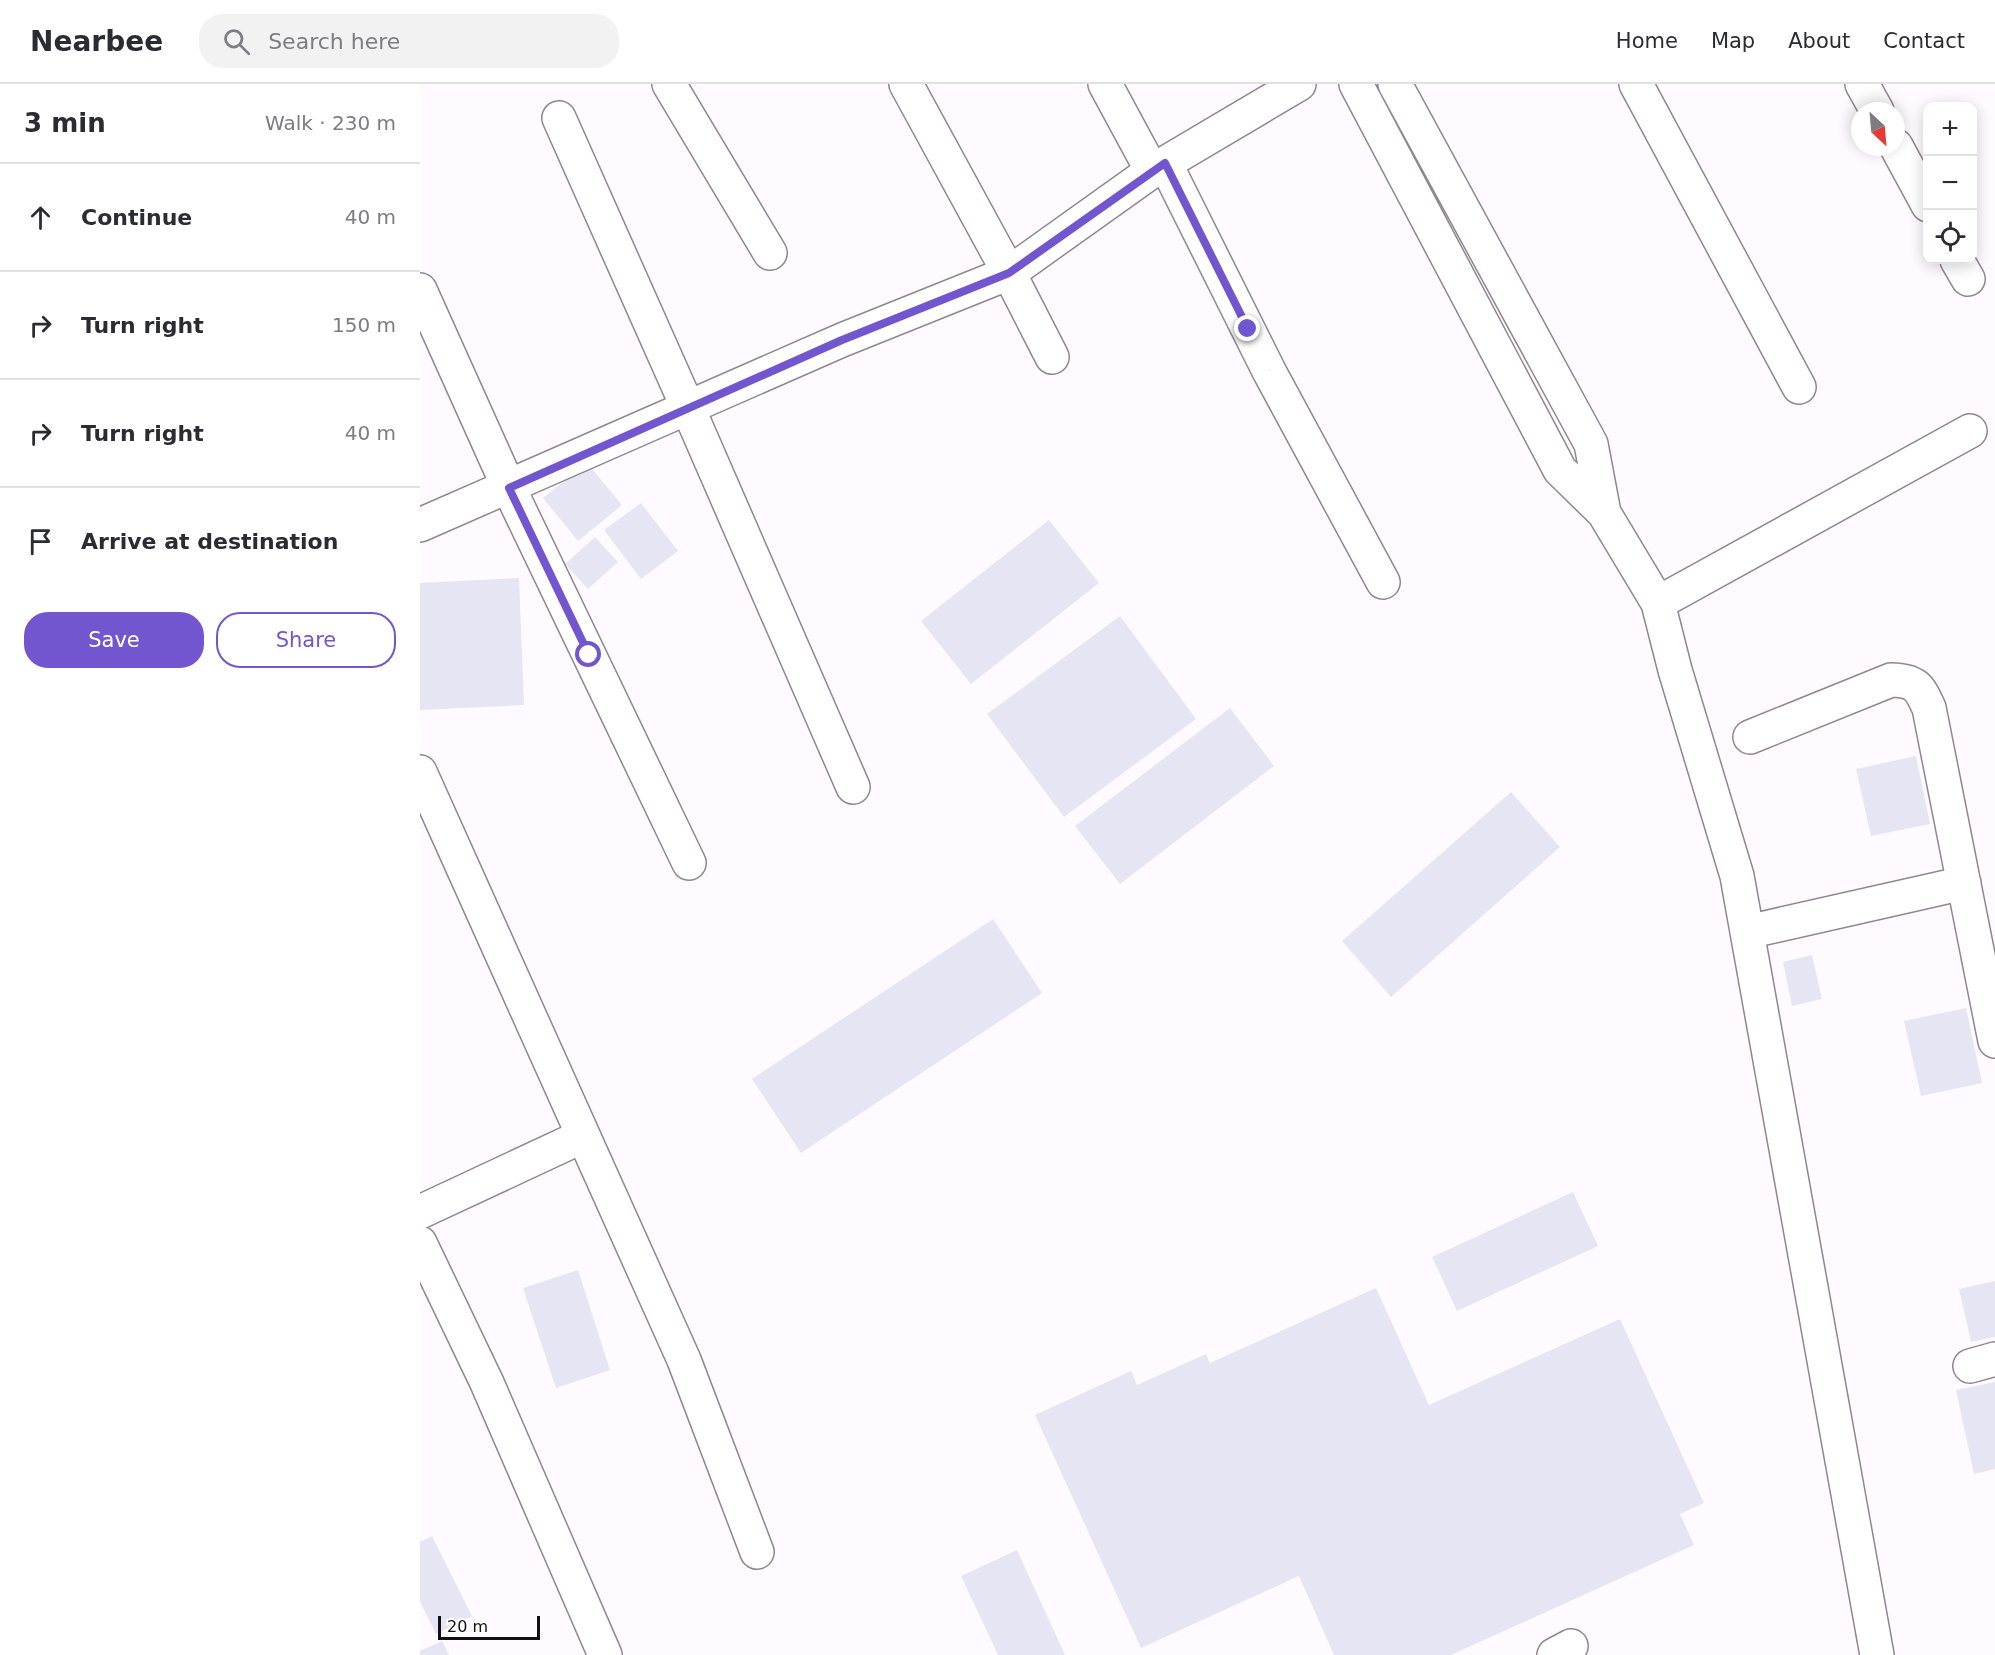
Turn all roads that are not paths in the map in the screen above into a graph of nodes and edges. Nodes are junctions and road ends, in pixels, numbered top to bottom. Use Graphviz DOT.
graph roads {
  1 [pos="669,84"];
  2 [pos="906,84"];
  3 [pos="1105,84"];
  4 [pos="1299,84"];
  5 [pos="1356,84"];
  6 [pos="1395,84"];
  7 [pos="1636,84"];
  8 [pos="1862,84"];
  9 [pos="1872,102"];
  10 [pos="559,118"];
  11 [pos="1901,156"];
  12 [pos="1159,167"];
  13 [pos="1923,196"];
  14 [pos="770,253"];
  15 [pos="1009,273"];
  16 [pos="420,290"];
  17 [pos="1052,357"];
  18 [pos="1799,387"];
  19 [pos="688,408"];
  20 [pos="1970,431"];
  21 [pos="509,488"];
  22 [pos="1604,513"];
  23 [pos="420,525"];
  24 [pos="1383,582"];
  25 [pos="1658,603"];
  26 [pos="1750,737"];
  27 [pos="420,772"];
  28 [pos="853,787"];
  29 [pos="689,863"];
  30 [pos="1964,883"];
  31 [pos="1747,932"];
  32 [pos="1995,1041"];
  33 [pos="583,1136"];
  34 [pos="420,1212"];
  35 [pos="420,1243"];
  36 [pos="757,1552"];
  37 [pos="605,1655"];
  38 [pos="1877,1655"];
  1 -- 14 [label="street"];
  2 -- 15 [label="street"];
  3 -- 12 [label="street"];
  4 -- 12 [label="street"];
  5 -- 22 [label="street"];
  6 -- 22 [label="street"];
  7 -- 18 [label="street"];
  8 -- 9 [label="street"];
  10 -- 19 [label="street"];
  11 -- 13 [label="street"];
  12 -- 15 [label="street"];
  12 -- 24 [label="street"];
  15 -- 17 [label="street"];
  15 -- 19 [label="street"];
  16 -- 21 [label="street"];
  19 -- 21 [label="street"];
  19 -- 28 [label="street"];
  20 -- 25 [label="street"];
  21 -- 23 [label="street"];
  21 -- 29 [label="street"];
  22 -- 25 [label="street"];
  25 -- 31 [label="street"];
  26 -- 30 [label="street"];
  27 -- 33 [label="street"];
  30 -- 31 [label="street"];
  30 -- 32 [label="street"];
  31 -- 38 [label="street"];
  33 -- 34 [label="street"];
  33 -- 36 [label="street"];
  35 -- 37 [label="street"];
}
